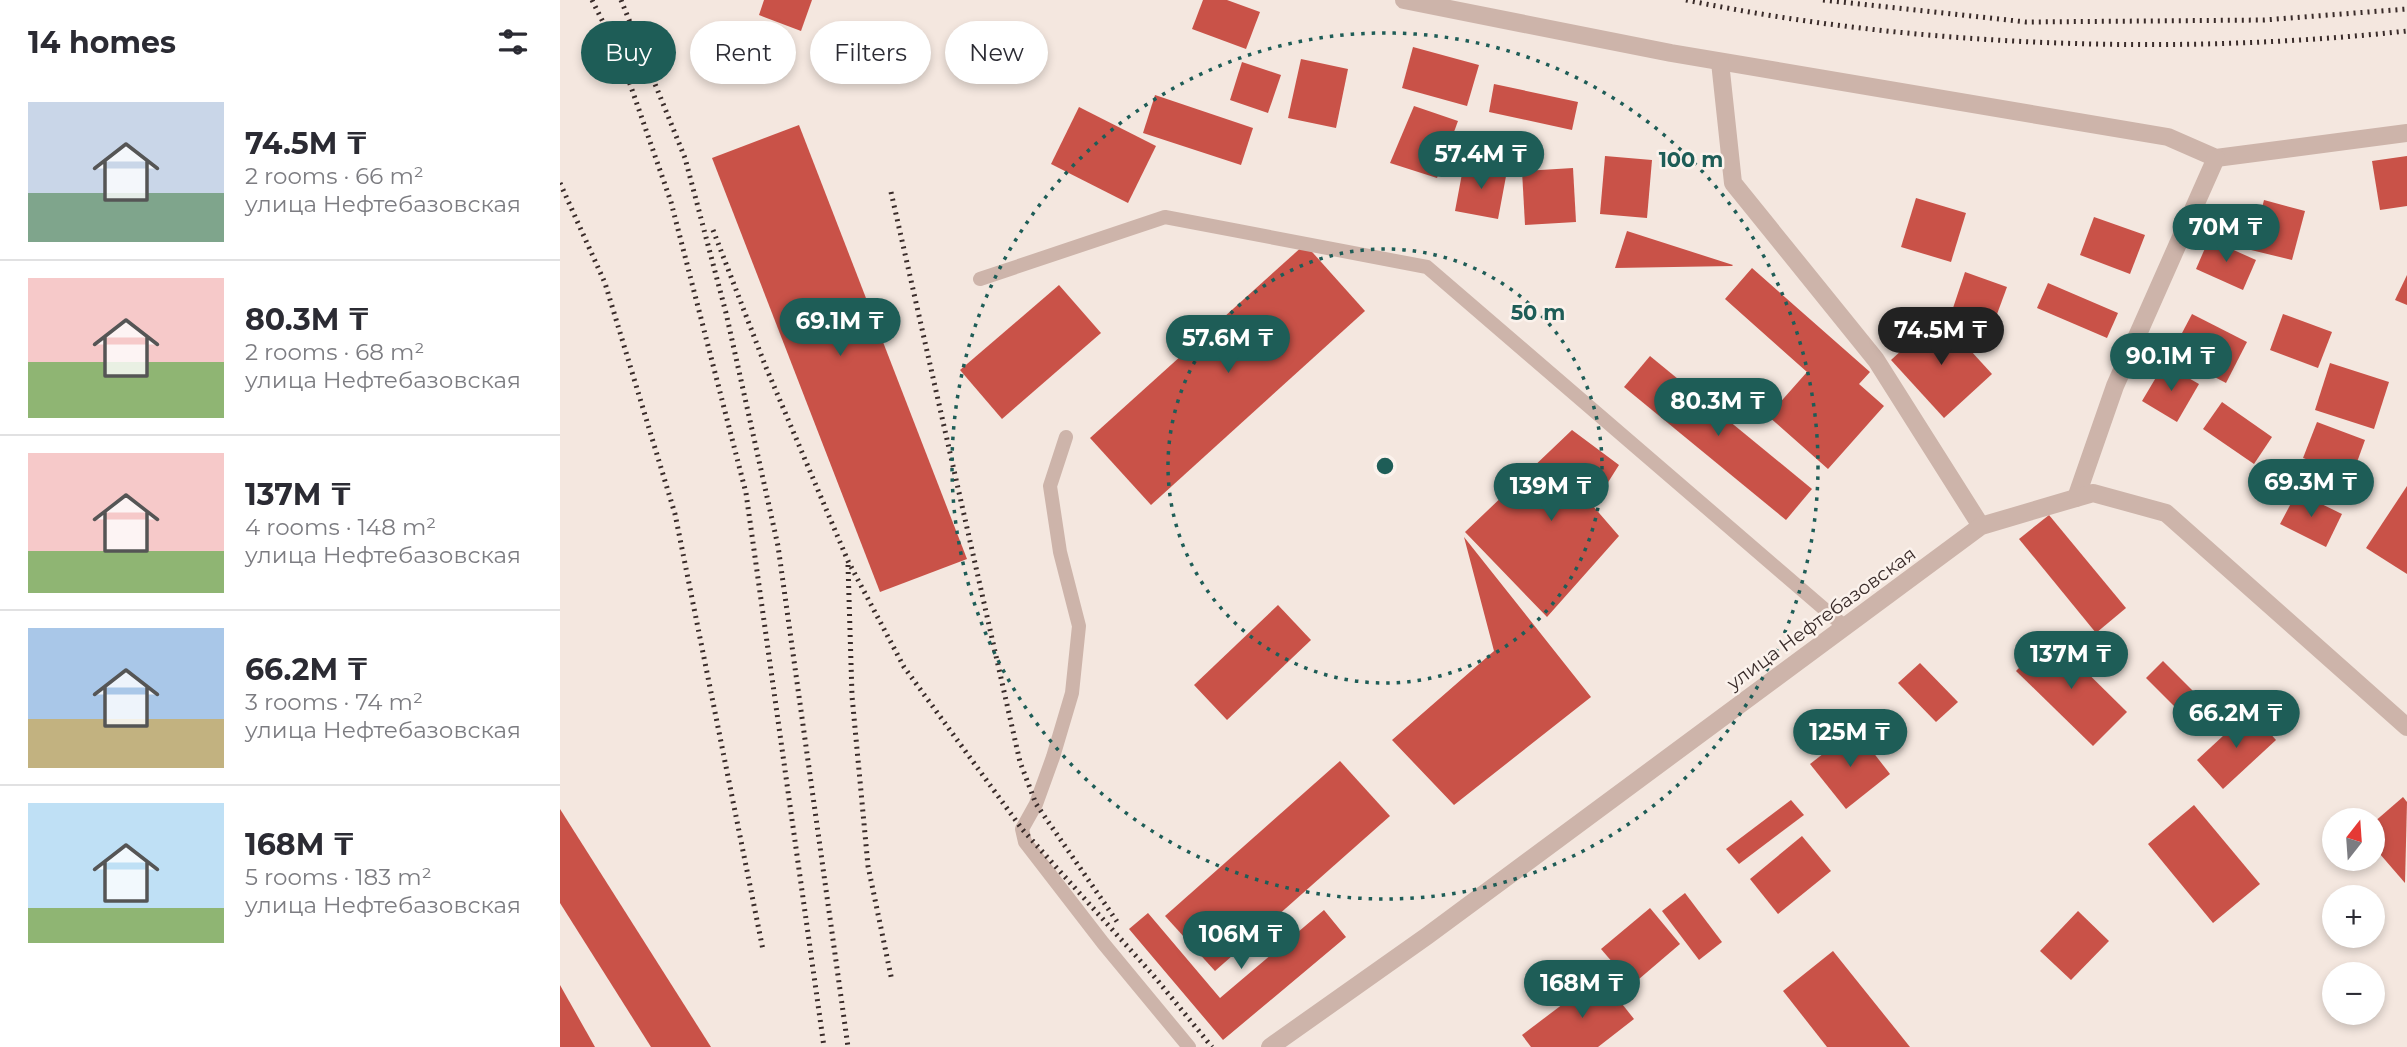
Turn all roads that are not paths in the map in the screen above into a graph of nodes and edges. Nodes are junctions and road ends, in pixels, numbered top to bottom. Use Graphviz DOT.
graph roads {
  1 [pos="1404,0"];
  2 [pos="1720,62"];
  3 [pos="2407,133"];
  4 [pos="2216,158"];
  5 [pos="980,279"];
  6 [pos="1066,438"];
  7 [pos="2076,498"];
  8 [pos="1981,526"];
  9 [pos="1844,626"];
  10 [pos="2407,727"];
  11 [pos="1189,1047"];
  12 [pos="1270,1047"];
  1 -- 2 [label="street"];
  2 -- 4 [label="street"];
  2 -- 8 [label="street"];
  3 -- 4 [label="street"];
  4 -- 7 [label="street"];
  5 -- 9 [label="lane"];
  6 -- 11 [label="lane"];
  7 -- 8 [label="street, улица Нефтебазовская"];
  7 -- 10 [label="street, улица Нефтебазовская"];
  8 -- 9 [label="street, улица Нефтебазовская"];
  9 -- 12 [label="street, улица Нефтебазовская"];
}
